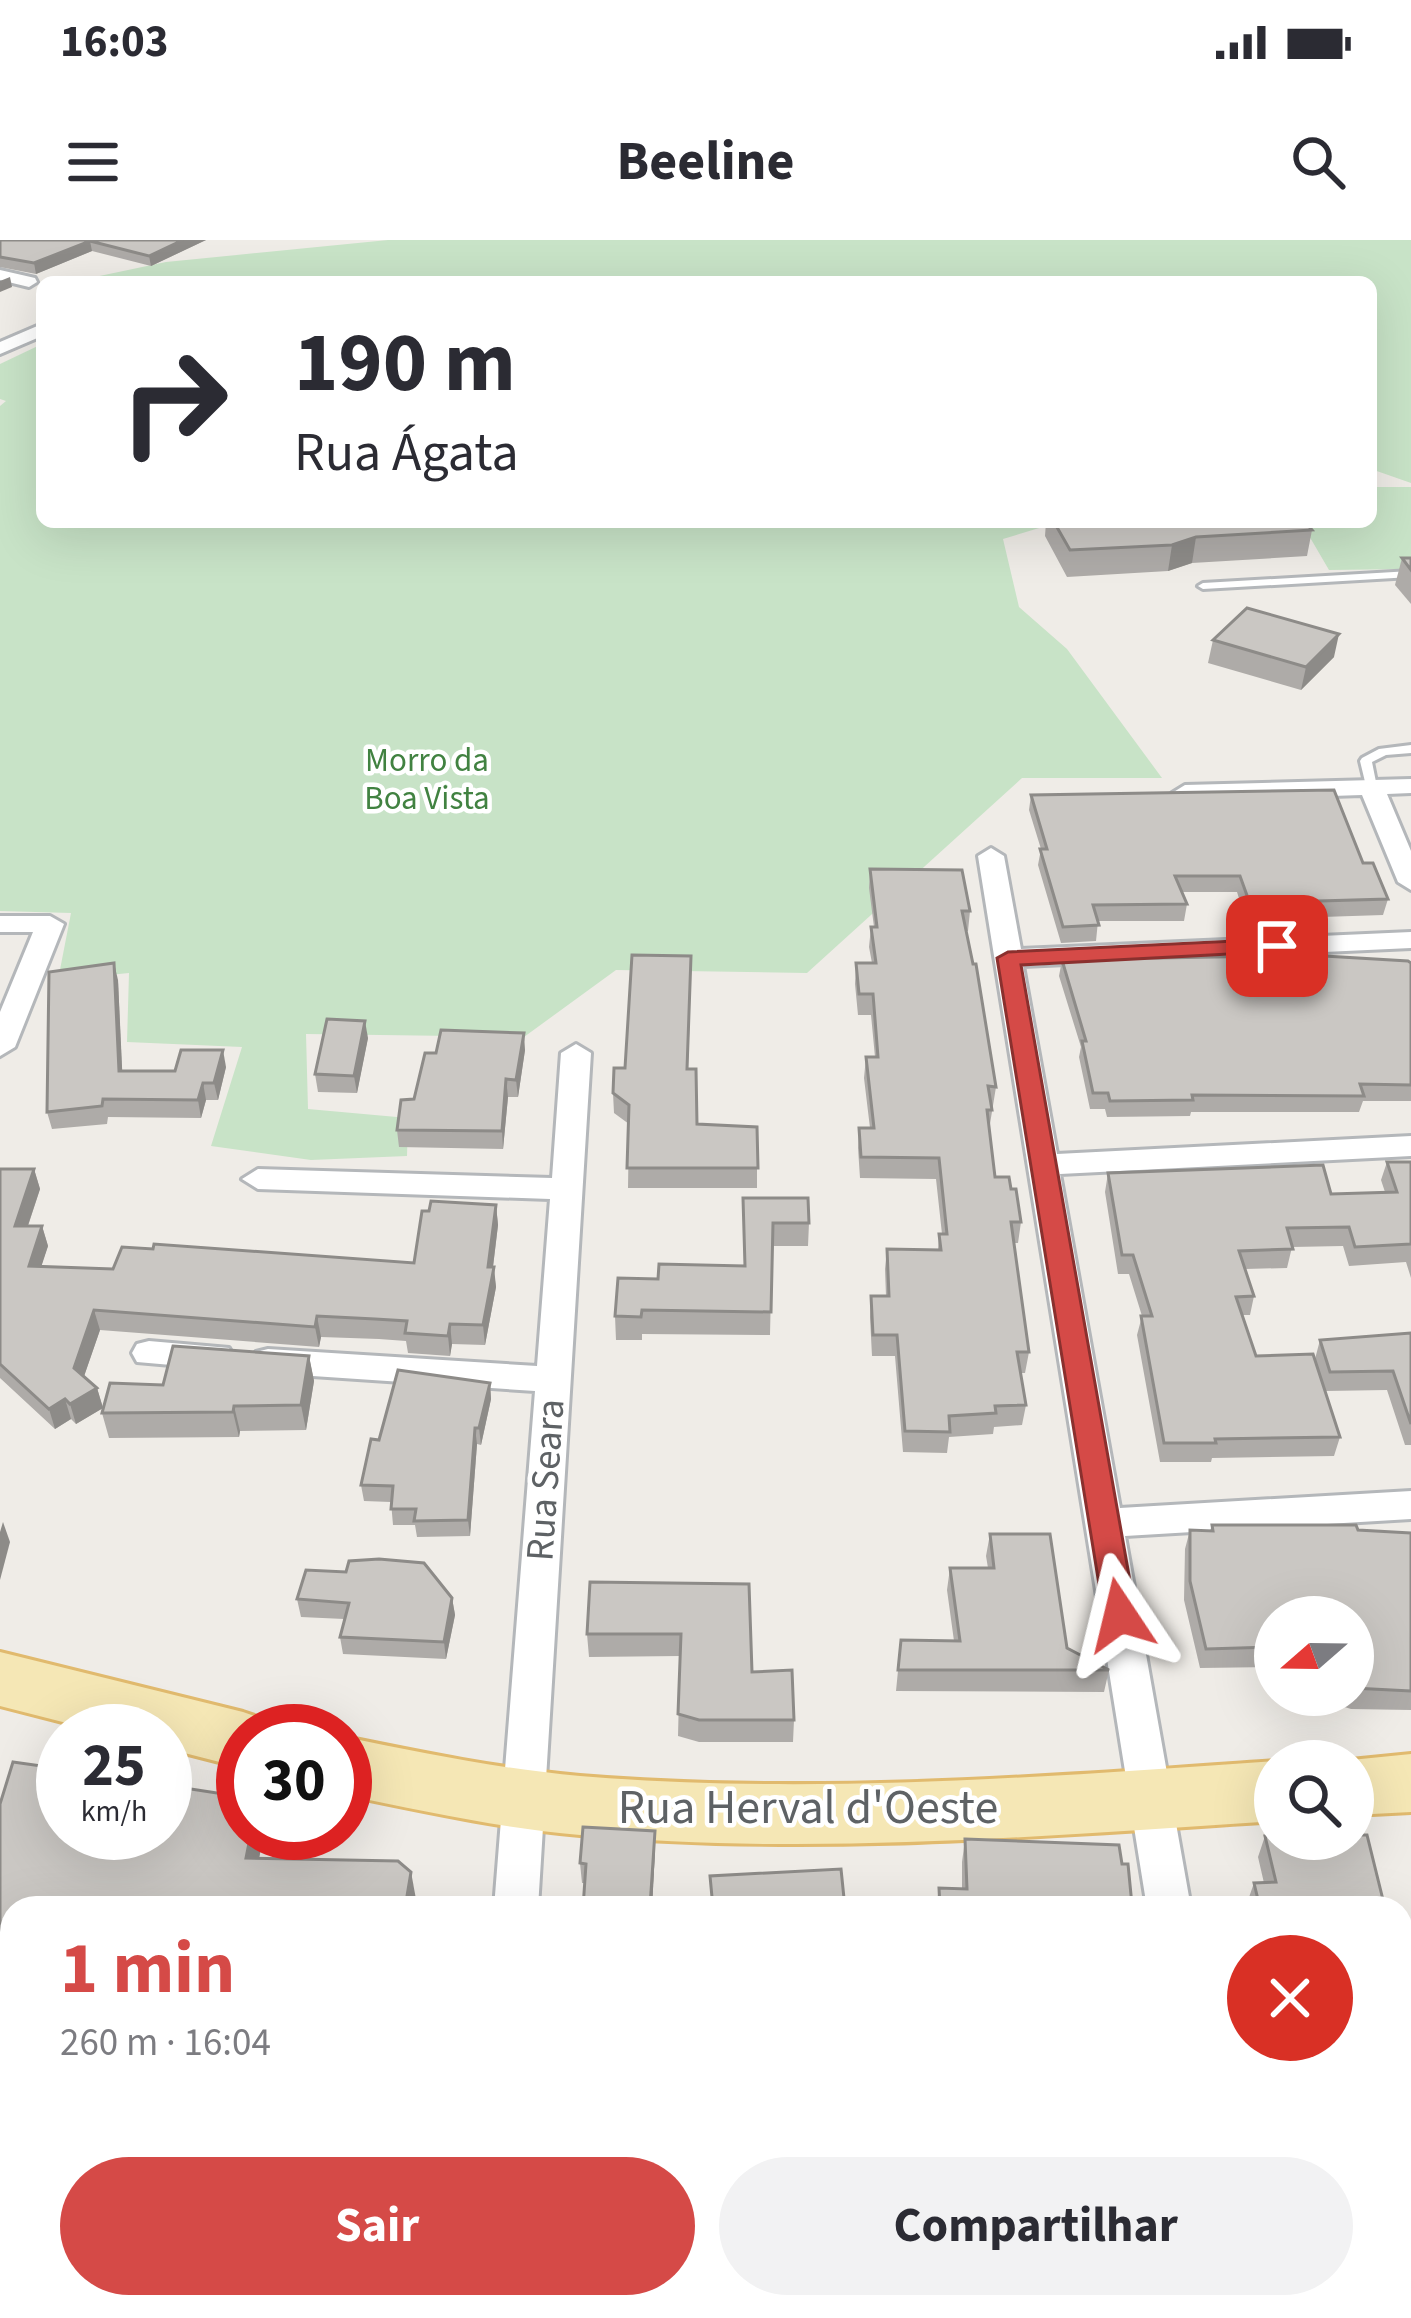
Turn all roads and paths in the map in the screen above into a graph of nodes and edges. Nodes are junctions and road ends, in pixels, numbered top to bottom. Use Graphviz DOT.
graph roads {
  1 [pos="0,275"];
  2 [pos="29,282"];
  3 [pos="36,332"];
  4 [pos="0,349"];
  5 [pos="1411,574"];
  6 [pos="1203,586"];
  7 [pos="1411,749"];
  8 [pos="1411,786"];
  9 [pos="1371,788"];
  10 [pos="1157,794"];
  11 [pos="991,856"];
  12 [pos="1411,882"];
  13 [pos="0,924"];
  14 [pos="1411,940"];
  15 [pos="1008,958"];
  16 [pos="0,1047"];
  17 [pos="577,1053"];
  18 [pos="1411,1146"];
  19 [pos="1043,1165"];
  20 [pos="257,1179"];
  21 [pos="567,1189"];
  22 [pos="149,1353"];
  23 [pos="554,1380"];
  24 [pos="1411,1504"];
  25 [pos="1104,1523"];
  26 [pos="0,1679"];
  27 [pos="216,1733"];
  28 [pos="372,1771"];
  29 [pos="1411,1783"];
  30 [pos="1374,1785"];
  31 [pos="1254,1792"];
  32 [pos="1150,1799"];
  33 [pos="524,1802"];
  34 [pos="517,1896"];
  35 [pos="1167,1896"];
  1 -- 2 [label="street"];
  3 -- 4 [label="street"];
  5 -- 6 [label="lane"];
  7 -- 9 [label="lane"];
  8 -- 9 [label="street"];
  9 -- 10 [label="street"];
  9 -- 12 [label="street"];
  11 -- 15 [label="street"];
  13 -- 16 [label="street"];
  14 -- 15 [label="street"];
  15 -- 19 [label="street"];
  17 -- 21 [label="street, Rua Seara"];
  18 -- 19 [label="street"];
  19 -- 25 [label="street"];
  20 -- 21 [label="street"];
  21 -- 23 [label="street, Rua Seara"];
  22 -- 23 [label="street"];
  23 -- 33 [label="street, Rua Seara"];
  24 -- 25 [label="street"];
  25 -- 32 [label="street"];
  26 -- 27 [label="main road"];
  28 -- 33 [label="main road, Rua Herval d'Oeste"];
  29 -- 30 [label="main road"];
  31 -- 32 [label="main road, Rua Herval d'Oeste"];
  32 -- 33 [label="main road, Rua Herval d'Oeste"];
  32 -- 35 [label="street"];
  33 -- 34 [label="street, Rua Seara"];
}
